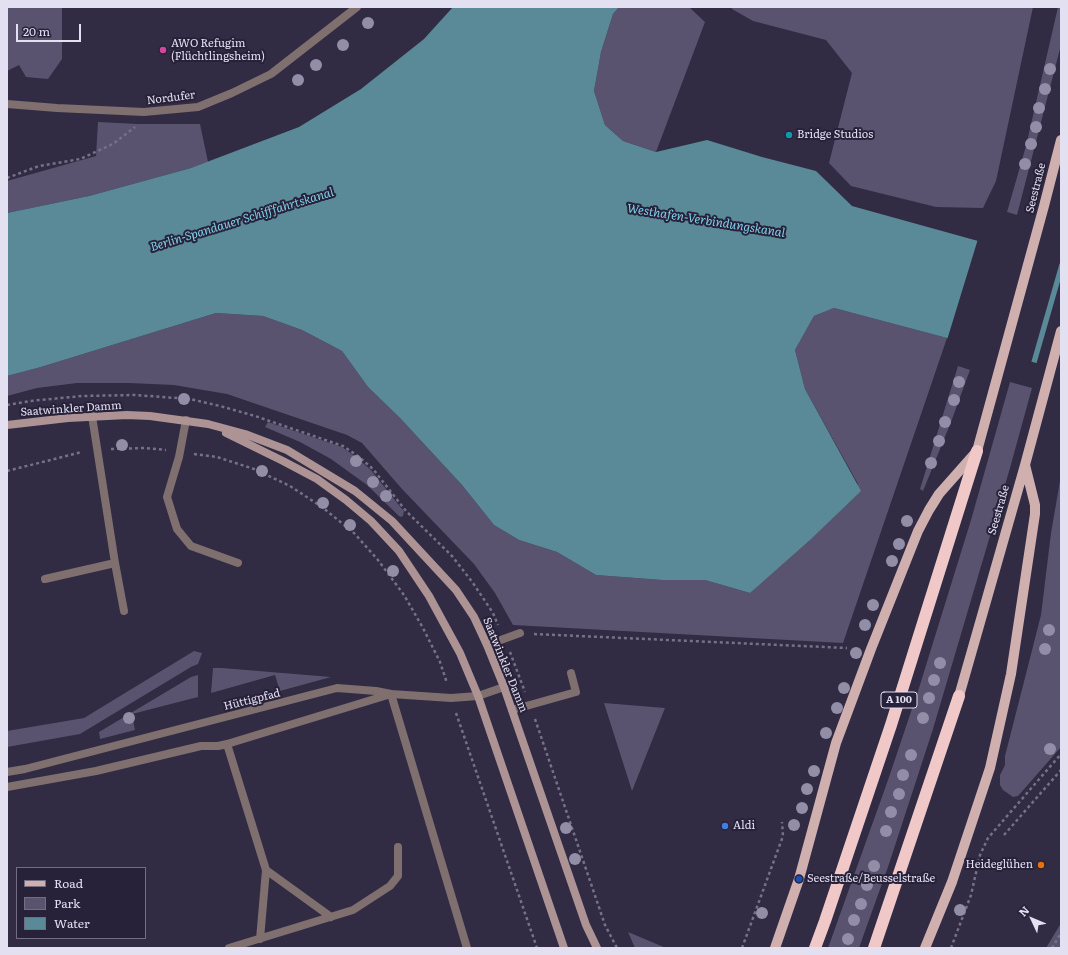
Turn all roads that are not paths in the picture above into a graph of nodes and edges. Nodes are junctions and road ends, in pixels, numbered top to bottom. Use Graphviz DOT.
graph roads {
  1 [pos="357,7"];
  2 [pos="7,104"];
  3 [pos="1061,140"];
  4 [pos="1061,331"];
  5 [pos="92,416"];
  6 [pos="186,420"];
  7 [pos="208,424"];
  8 [pos="7,425"];
  9 [pos="977,451"];
  10 [pos="1025,465"];
  11 [pos="115,563"];
  12 [pos="238,563"];
  13 [pos="46,580"];
  14 [pos="124,611"];
  15 [pos="520,633"];
  16 [pos="487,645"];
  17 [pos="571,672"];
  18 [pos="504,687"];
  19 [pos="391,694"];
  20 [pos="478,696"];
  21 [pos="959,696"];
  22 [pos="512,710"];
  23 [pos="228,744"];
  24 [pos="7,772"];
  25 [pos="7,787"];
  26 [pos="398,848"];
  27 [pos="266,870"];
  28 [pos="331,917"];
  29 [pos="260,939"];
  30 [pos="229,948"];
  31 [pos="467,948"];
  32 [pos="564,948"];
  33 [pos="597,948"];
  34 [pos="775,948"];
  35 [pos="815,948"];
  36 [pos="874,948"];
  37 [pos="925,948"];
  1 -- 2 [label="street, Nordufer"];
  3 -- 9 [label="main road, Seestraße"];
  4 -- 10 [label="main road, Seestraße"];
  5 -- 6 [label="main road, Saatwinkler Damm"];
  5 -- 8 [label="main road, Saatwinkler Damm"];
  5 -- 11 [label="street"];
  6 -- 7 [label="main road, Saatwinkler Damm"];
  6 -- 12 [label="street"];
  7 -- 16 [label="main road, Saatwinkler Damm"];
  7 -- 20 [label="main road, Saatwinkler Damm"];
  9 -- 34 [label="main road"];
  9 -- 35 [label="highway, A 100"];
  10 -- 21 [label="main road, Seestraße"];
  10 -- 37 [label="main road"];
  11 -- 13 [label="street"];
  11 -- 14 [label="street"];
  15 -- 16 [label="street"];
  16 -- 18 [label="main road, Saatwinkler Damm"];
  17 -- 22 [label="street"];
  18 -- 20 [label="street, Hüttigpfad"];
  18 -- 22 [label="main road, Saatwinkler Damm"];
  19 -- 20 [label="street, Hüttigpfad"];
  19 -- 23 [label="street"];
  19 -- 24 [label="street, Hüttigpfad"];
  19 -- 31 [label="street"];
  20 -- 32 [label="main road, Saatwinkler Damm"];
  21 -- 36 [label="highway"];
  22 -- 33 [label="main road, Saatwinkler Damm"];
  23 -- 25 [label="street"];
  23 -- 27 [label="street"];
  26 -- 28 [label="street"];
  27 -- 28 [label="street"];
  27 -- 29 [label="street"];
  28 -- 29 [label="street"];
  29 -- 30 [label="street"];
}
